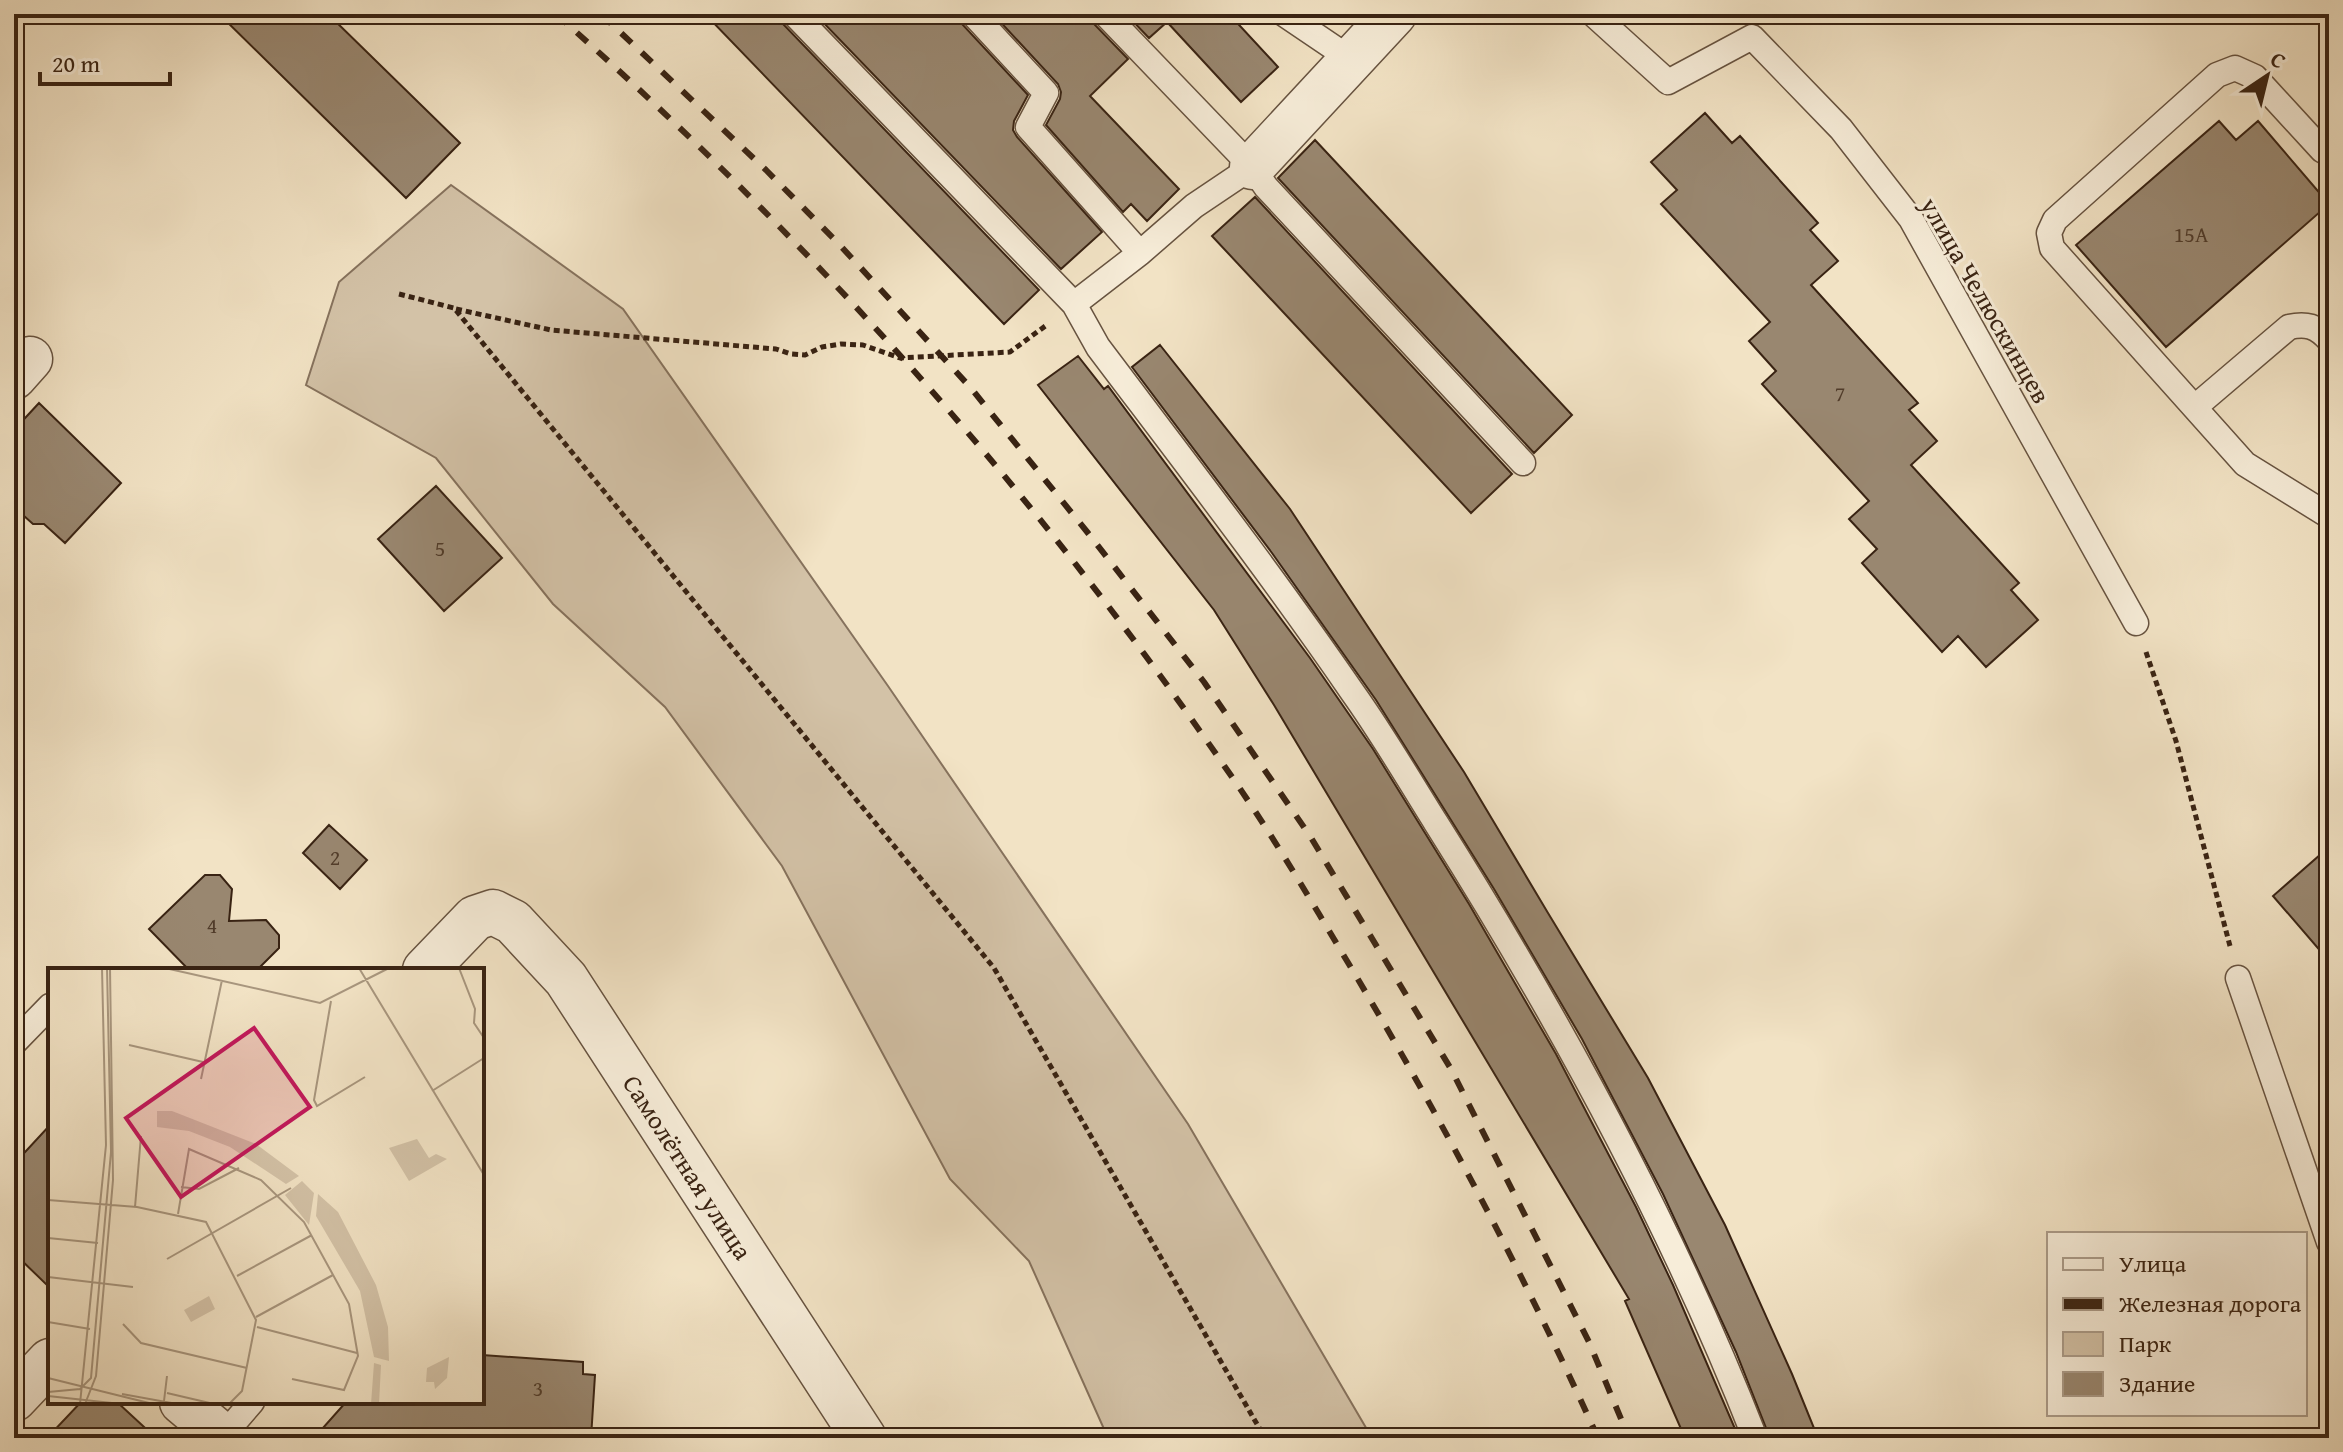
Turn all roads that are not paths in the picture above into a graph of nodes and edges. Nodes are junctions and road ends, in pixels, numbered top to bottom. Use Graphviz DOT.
graph roads {
  1 [pos="794,14"];
  2 [pos="973,14"];
  3 [pos="1105,14"];
  4 [pos="1284,14"];
  5 [pos="1394,14"];
  6 [pos="1593,14"];
  7 [pos="1352,60"];
  8 [pos="2329,154"];
  9 [pos="1252,167"];
  10 [pos="1140,253"];
  11 [pos="1074,304"];
  12 [pos="2329,340"];
  13 [pos="2195,407"];
  14 [pos="1523,463"];
  15 [pos="2329,516"];
  16 [pos="2136,623"];
  17 [pos="427,968"];
  18 [pos="2238,978"];
  19 [pos="48,1008"];
  20 [pos="14,1043"];
  21 [pos="2329,1242"];
  22 [pos="48,1363"];
  23 [pos="14,1399"];
  24 [pos="184,1404"];
  25 [pos="250,1404"];
  26 [pos="223,1437"];
  27 [pos="864,1438"];
  28 [pos="1755,1438"];
  1 -- 11 [label="lane"];
  2 -- 10 [label="lane"];
  3 -- 9 [label="lane"];
  4 -- 7 [label="lane"];
  5 -- 7 [label="street"];
  6 -- 16 [label="lane, улица Челюскинцев"];
  7 -- 9 [label="street"];
  8 -- 13 [label="lane"];
  9 -- 10 [label="lane"];
  9 -- 14 [label="lane"];
  10 -- 11 [label="lane"];
  11 -- 28 [label="lane"];
  12 -- 13 [label="lane"];
  13 -- 15 [label="lane"];
  17 -- 27 [label="street, Самолётная улица"];
  18 -- 21 [label="lane"];
  19 -- 20 [label="lane"];
  22 -- 23 [label="street"];
  24 -- 26 [label="street"];
  25 -- 26 [label="lane"];
}
